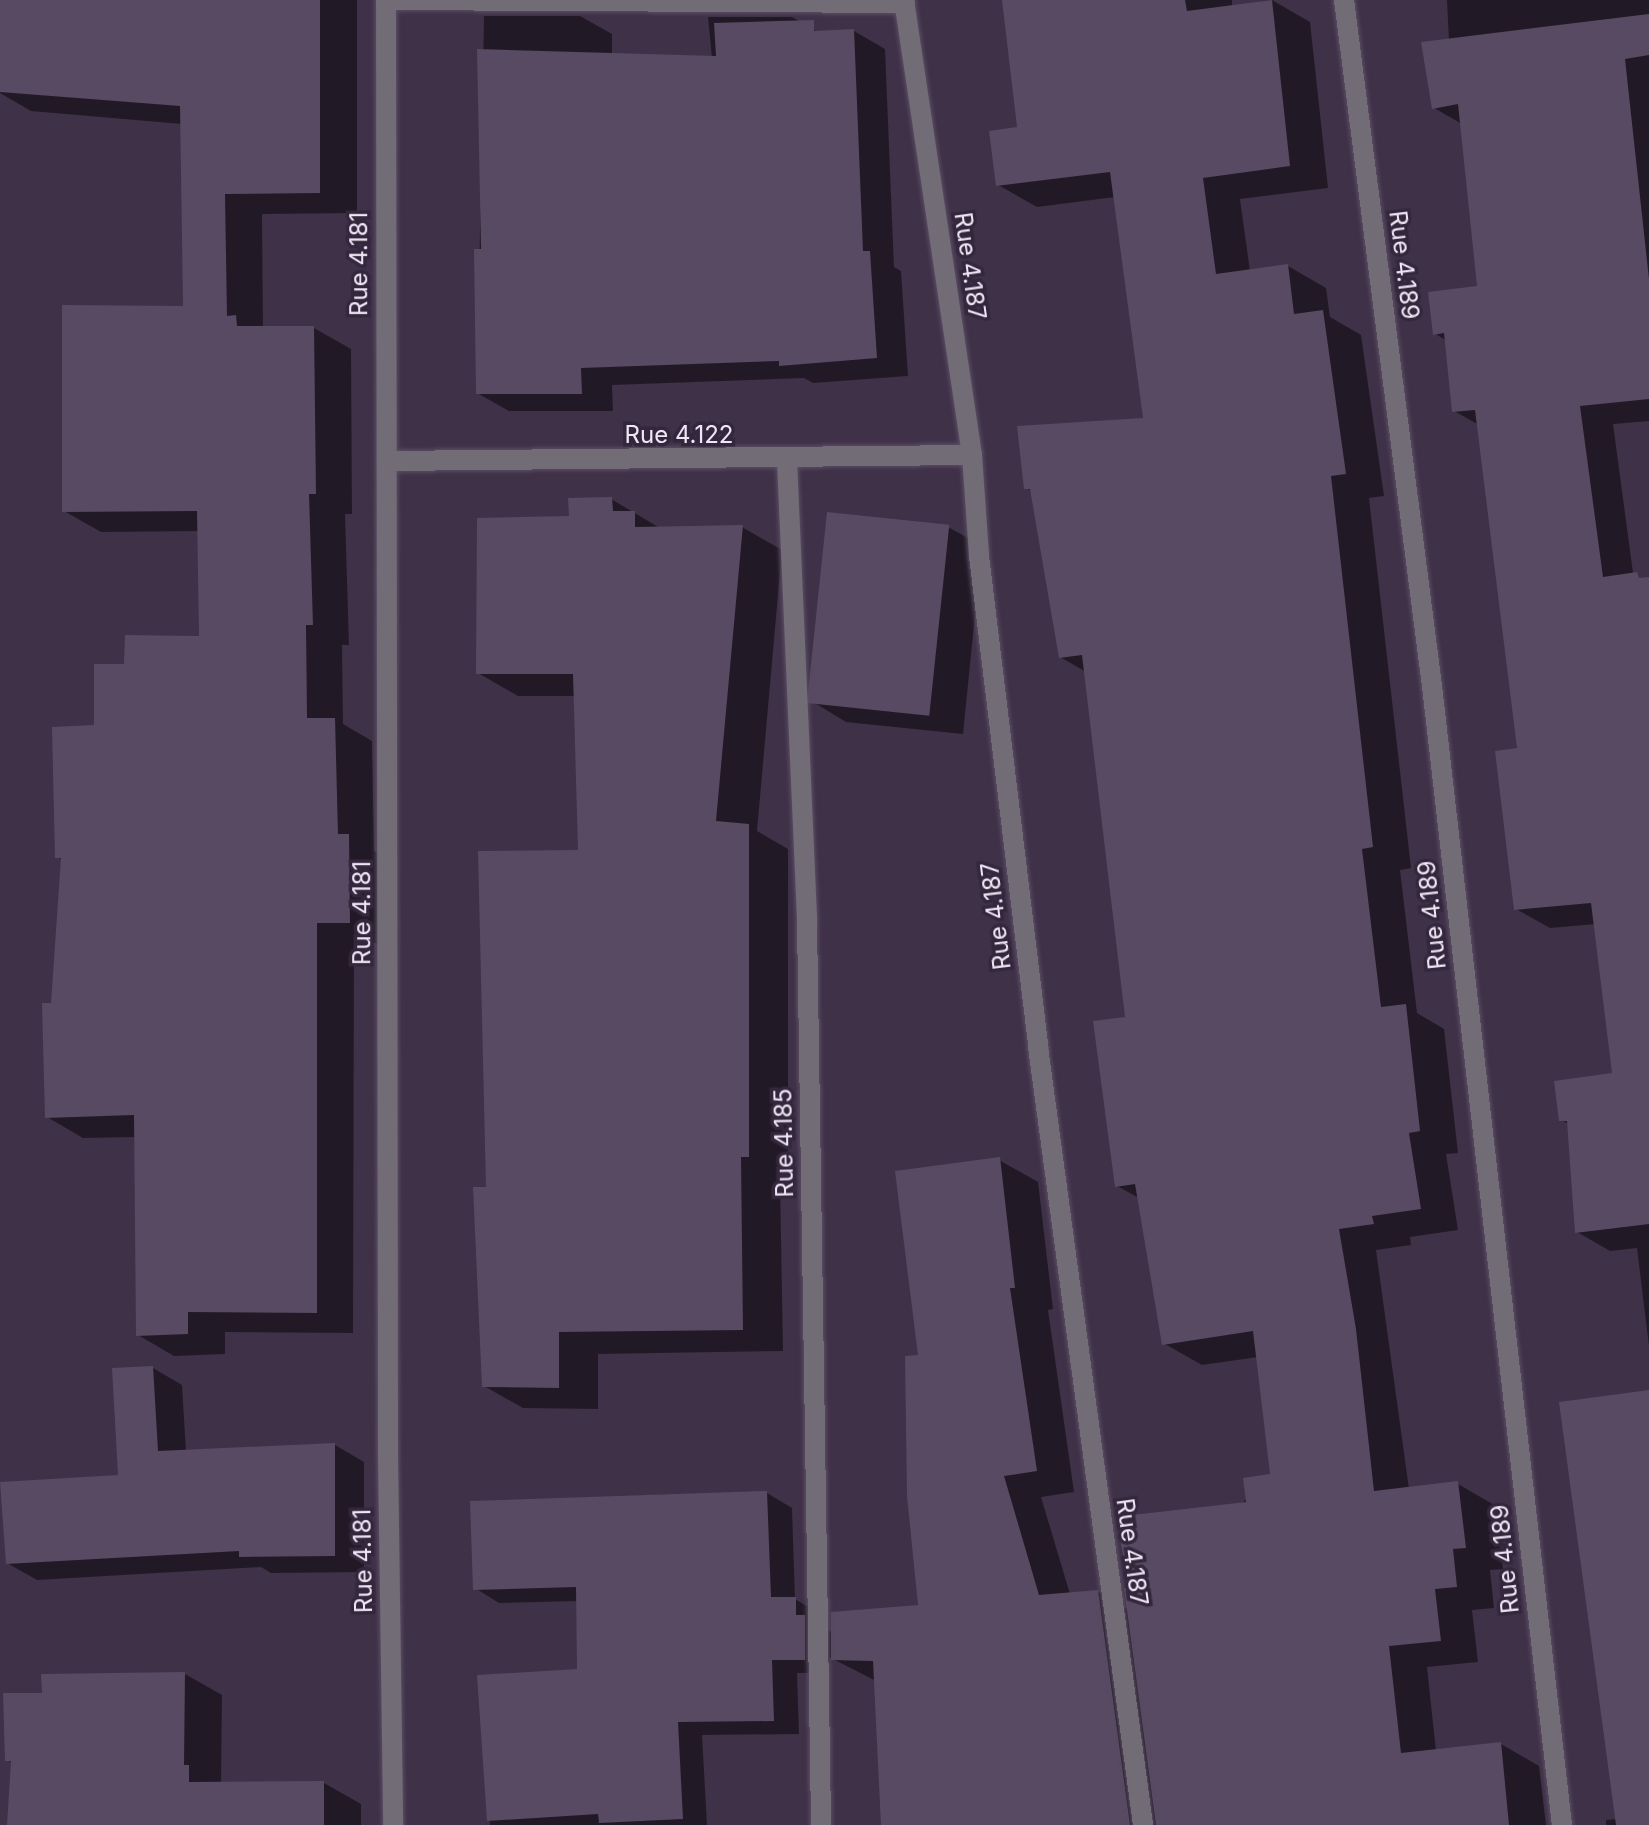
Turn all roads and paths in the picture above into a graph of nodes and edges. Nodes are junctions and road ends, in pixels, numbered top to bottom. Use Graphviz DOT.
graph roads {
  1 [pos="386,0"];
  2 [pos="1344,0"];
  3 [pos="904,2"];
  4 [pos="972,455"];
  5 [pos="787,460"];
  6 [pos="387,461"];
  7 [pos="393,1825"];
  8 [pos="821,1825"];
  9 [pos="1143,1825"];
  10 [pos="1562,1825"];
  1 -- 3 [label="street"];
  1 -- 6 [label="street, Rue 4.181"];
  2 -- 10 [label="street, Rue 4.189"];
  3 -- 4 [label="street, Rue 4.187"];
  4 -- 5 [label="street, Rue 4.122"];
  4 -- 9 [label="street, Rue 4.187"];
  5 -- 6 [label="street, Rue 4.122"];
  5 -- 8 [label="street, Rue 4.185"];
  6 -- 7 [label="street, Rue 4.181"];
}
